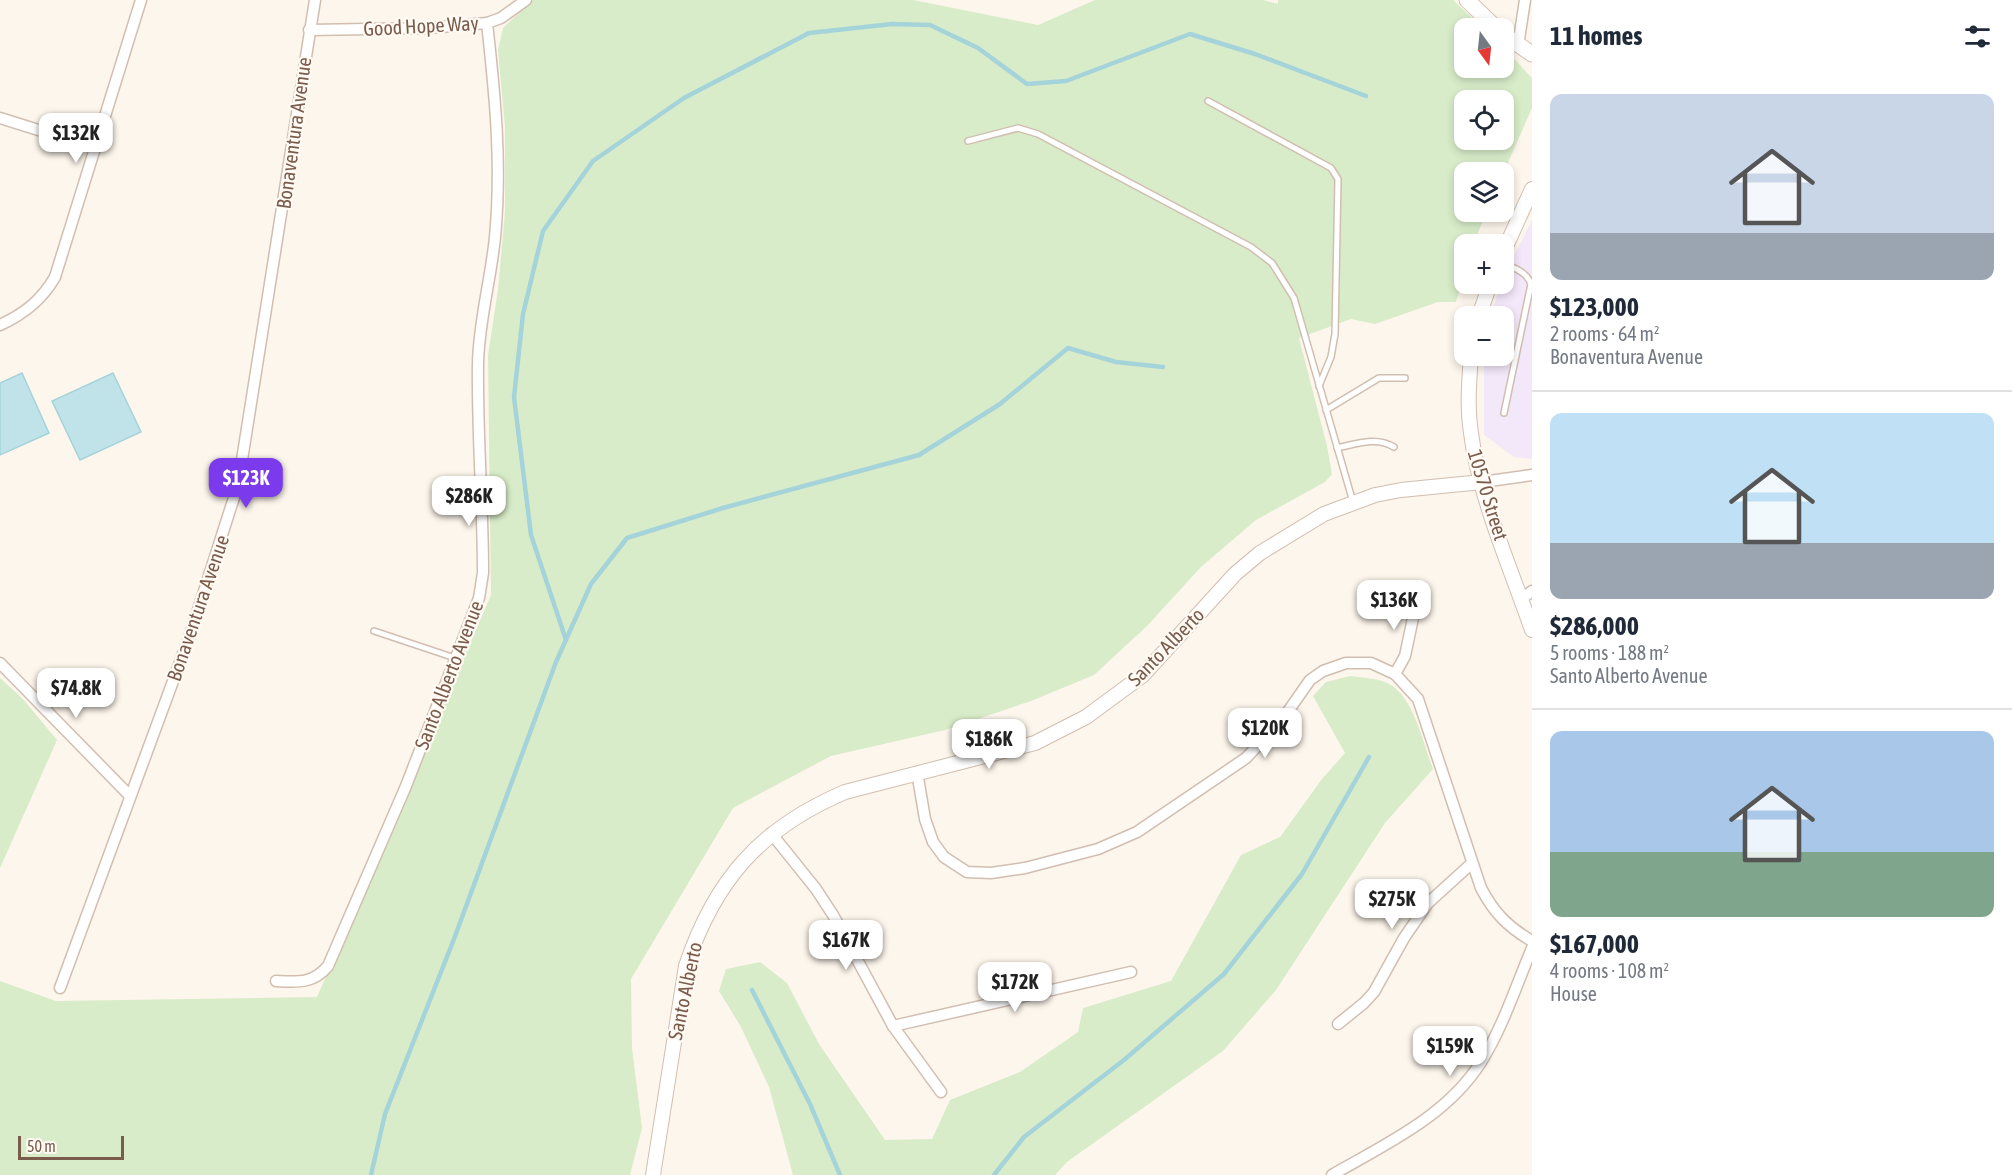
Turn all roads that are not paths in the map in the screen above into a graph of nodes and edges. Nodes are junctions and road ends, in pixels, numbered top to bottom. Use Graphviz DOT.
graph roads {
  1 [pos="141,0"];
  2 [pos="315,0"];
  3 [pos="526,0"];
  4 [pos="1467,0"];
  5 [pos="1526,0"];
  6 [pos="1486,18"];
  7 [pos="487,23"];
  8 [pos="309,30"];
  9 [pos="1514,42"];
  10 [pos="1518,45"];
  11 [pos="1532,54"];
  12 [pos="1208,102"];
  13 [pos="0,118"];
  14 [pos="968,141"];
  15 [pos="96,148"];
  16 [pos="1532,189"];
  17 [pos="1512,234"];
  18 [pos="1514,268"];
  19 [pos="0,325"];
  20 [pos="1470,366"];
  21 [pos="1406,378"];
  22 [pos="1319,386"];
  23 [pos="1326,410"];
  24 [pos="1504,414"];
  25 [pos="1394,447"];
  26 [pos="1337,448"];
  27 [pos="1532,475"];
  28 [pos="1482,482"];
  29 [pos="1353,502"];
  30 [pos="1527,595"];
  31 [pos="1417,599"];
  32 [pos="1532,630"];
  33 [pos="374,631"];
  34 [pos="457,659"];
  35 [pos="0,663"];
  36 [pos="1395,674"];
  37 [pos="917,772"];
  38 [pos="130,796"];
  39 [pos="771,833"];
  40 [pos="1471,864"];
  41 [pos="1532,941"];
  42 [pos="1532,948"];
  43 [pos="1131,972"];
  44 [pos="276,981"];
  45 [pos="60,988"];
  46 [pos="1338,1024"];
  47 [pos="893,1026"];
  48 [pos="941,1092"];
  49 [pos="653,1175"];
  50 [pos="1332,1175"];
  1 -- 15 [label="street"];
  2 -- 8 [label="street, Bonaventura Avenue"];
  3 -- 7 [label="street, Good Hope Way"];
  4 -- 6 [label="main road"];
  5 -- 10 [label="street"];
  7 -- 8 [label="street, Good Hope Way"];
  7 -- 34 [label="street, Santo Alberto Avenue"];
  8 -- 38 [label="street, Bonaventura Avenue"];
  9 -- 10 [label="main road"];
  10 -- 11 [label="main road"];
  12 -- 22 [label="lane"];
  13 -- 15 [label="street"];
  14 -- 22 [label="lane"];
  15 -- 19 [label="street"];
  16 -- 17 [label="street"];
  18 -- 24 [label="lane"];
  20 -- 28 [label="street, 10570 Street"];
  21 -- 23 [label="lane"];
  22 -- 23 [label="lane"];
  23 -- 26 [label="lane"];
  25 -- 26 [label="lane"];
  26 -- 29 [label="lane"];
  27 -- 28 [label="street, Santo Alberto"];
  28 -- 29 [label="street, Santo Alberto"];
  28 -- 30 [label="street, 10570 Street"];
  29 -- 37 [label="street, Santo Alberto"];
  30 -- 32 [label="street, 10570 Street"];
  31 -- 36 [label="street"];
  33 -- 34 [label="lane"];
  34 -- 44 [label="street, Santo Alberto Avenue"];
  35 -- 38 [label="street"];
  36 -- 37 [label="street"];
  36 -- 40 [label="street"];
  37 -- 39 [label="street, Santo Alberto"];
  38 -- 45 [label="street, Bonaventura Avenue"];
  39 -- 47 [label="street"];
  39 -- 49 [label="street, Santo Alberto"];
  40 -- 41 [label="street"];
  40 -- 46 [label="street"];
  42 -- 50 [label="street"];
  43 -- 47 [label="street"];
  47 -- 48 [label="street"];
}
